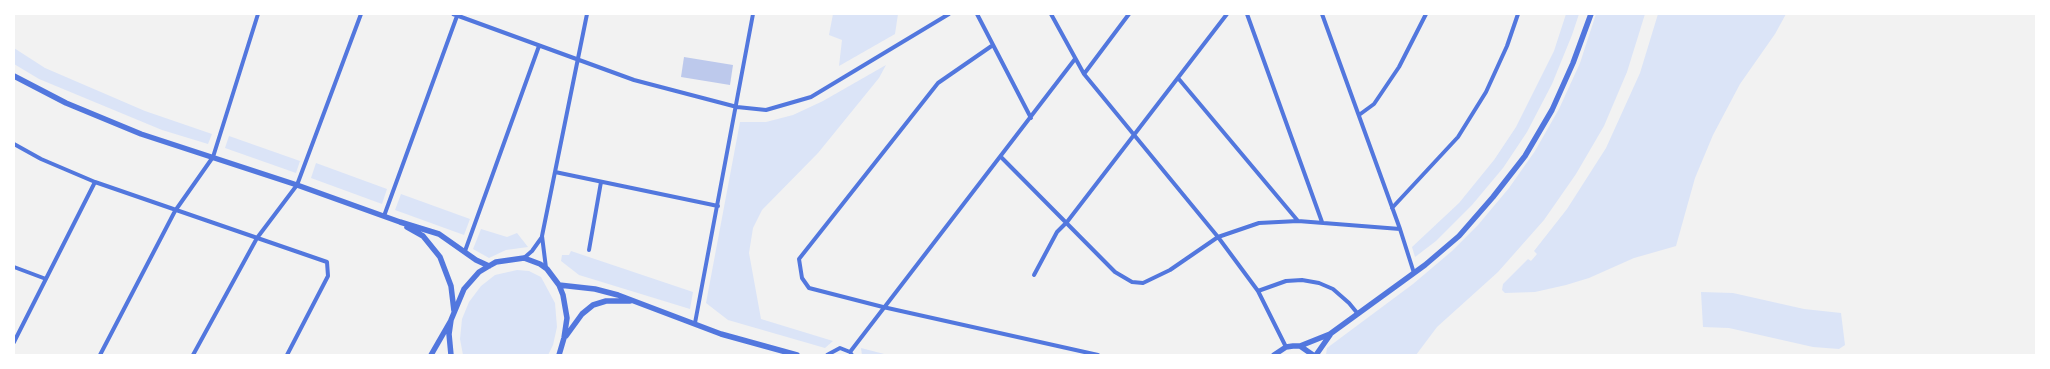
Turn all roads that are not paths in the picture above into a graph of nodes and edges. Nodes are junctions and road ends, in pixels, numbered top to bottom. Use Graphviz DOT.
graph roads {
  1 [pos="258,14"];
  2 [pos="361,14"];
  3 [pos="587,14"];
  4 [pos="753,14"];
  5 [pos="949,14"];
  6 [pos="977,14"];
  7 [pos="1051,14"];
  8 [pos="1129,14"];
  9 [pos="1227,14"];
  10 [pos="1247,14"];
  11 [pos="1322,14"];
  12 [pos="1426,14"];
  13 [pos="1518,14"];
  14 [pos="1591,14"];
  15 [pos="455,15"];
  16 [pos="539,46"];
  17 [pos="993,46"];
  18 [pos="578,59"];
  19 [pos="1075,59"];
  20 [pos="1084,74"];
  21 [pos="14,76"];
  22 [pos="1178,78"];
  23 [pos="737,107"];
  24 [pos="1359,115"];
  25 [pos="1031,118"];
  26 [pos="1134,135"];
  27 [pos="14,144"];
  28 [pos="212,157"];
  29 [pos="1001,157"];
  30 [pos="555,172"];
  31 [pos="95,182"];
  32 [pos="601,182"];
  33 [pos="297,185"];
  34 [pos="718,206"];
  35 [pos="1392,208"];
  36 [pos="175,211"];
  37 [pos="384,216"];
  38 [pos="1298,221"];
  39 [pos="400,222"];
  40 [pos="1068,222"];
  41 [pos="1322,222"];
  42 [pos="1400,229"];
  43 [pos="542,236"];
  44 [pos="1218,237"];
  45 [pos="256,238"];
  46 [pos="589,250"];
  47 [pos="465,251"];
  48 [pos="524,258"];
  49 [pos="489,266"];
  50 [pos="14,267"];
  51 [pos="547,269"];
  52 [pos="1414,273"];
  53 [pos="1034,275"];
  54 [pos="46,279"];
  55 [pos="559,285"];
  56 [pos="1258,291"];
  57 [pos="634,302"];
  58 [pos="883,307"];
  59 [pos="454,312"];
  60 [pos="1358,314"];
  61 [pos="451,320"];
  62 [pos="695,323"];
  63 [pos="1330,334"];
  64 [pos="564,338"];
  65 [pos="14,342"];
  66 [pos="1300,346"];
  67 [pos="1286,347"];
  68 [pos="851,353"];
  69 [pos="100,355"];
  70 [pos="193,355"];
  71 [pos="286,355"];
  72 [pos="431,355"];
  73 [pos="451,355"];
  74 [pos="559,355"];
  75 [pos="797,355"];
  76 [pos="826,355"];
  77 [pos="1098,355"];
  78 [pos="1274,355"];
  79 [pos="1313,355"];
  80 [pos="1316,355"];
  1 -- 28 [label="street"];
  2 -- 33 [label="street"];
  3 -- 18 [label="street"];
  4 -- 23 [label="street"];
  5 -- 23 [label="street"];
  6 -- 17 [label="street"];
  7 -- 19 [label="street"];
  8 -- 20 [label="street"];
  9 -- 22 [label="street"];
  10 -- 41 [label="street"];
  11 -- 24 [label="street"];
  12 -- 24 [label="street"];
  13 -- 35 [label="street"];
  14 -- 52 [label="street"];
  15 -- 16 [label="street"];
  15 -- 37 [label="street"];
  16 -- 18 [label="street"];
  16 -- 47 [label="street"];
  17 -- 25 [label="street"];
  17 -- 58 [label="street"];
  18 -- 23 [label="street"];
  18 -- 30 [label="street"];
  19 -- 20 [label="street"];
  19 -- 25 [label="street"];
  20 -- 26 [label="street"];
  21 -- 28 [label="street"];
  22 -- 26 [label="street"];
  22 -- 38 [label="street"];
  23 -- 34 [label="street"];
  24 -- 35 [label="street"];
  25 -- 29 [label="street"];
  26 -- 40 [label="street"];
  26 -- 44 [label="street"];
  27 -- 31 [label="street"];
  28 -- 33 [label="street"];
  28 -- 36 [label="street"];
  29 -- 40 [label="street"];
  29 -- 58 [label="street"];
  30 -- 32 [label="street"];
  30 -- 43 [label="street"];
  31 -- 36 [label="street"];
  31 -- 54 [label="street"];
  32 -- 34 [label="street"];
  32 -- 46 [label="street"];
  33 -- 37 [label="street"];
  33 -- 45 [label="street"];
  34 -- 62 [label="street"];
  35 -- 42 [label="street"];
  36 -- 45 [label="street"];
  36 -- 69 [label="street"];
  37 -- 39 [label="street"];
  38 -- 41 [label="street"];
  38 -- 44 [label="street"];
  39 -- 47 [label="street"];
  39 -- 59 [label="street"];
  40 -- 44 [label="street"];
  40 -- 53 [label="street"];
  41 -- 42 [label="street"];
  42 -- 52 [label="street"];
  43 -- 48 [label="street"];
  43 -- 51 [label="street"];
  44 -- 56 [label="street"];
  45 -- 70 [label="street"];
  45 -- 71 [label="street"];
  47 -- 49 [label="street"];
  48 -- 49 [label="street"];
  48 -- 51 [label="street"];
  49 -- 59 [label="street"];
  50 -- 54 [label="street"];
  51 -- 55 [label="street"];
  52 -- 60 [label="street"];
  54 -- 65 [label="street"];
  55 -- 57 [label="street"];
  55 -- 64 [label="street"];
  56 -- 60 [label="street"];
  56 -- 67 [label="street"];
  57 -- 62 [label="street"];
  57 -- 64 [label="street"];
  58 -- 68 [label="street"];
  58 -- 77 [label="street"];
  59 -- 61 [label="street"];
  60 -- 63 [label="street"];
  61 -- 72 [label="street"];
  61 -- 73 [label="street"];
  62 -- 75 [label="street"];
  63 -- 66 [label="street"];
  63 -- 80 [label="street"];
  64 -- 74 [label="street"];
  66 -- 67 [label="street"];
  66 -- 79 [label="street"];
  67 -- 78 [label="street"];
  68 -- 76 [label="street"];
}
